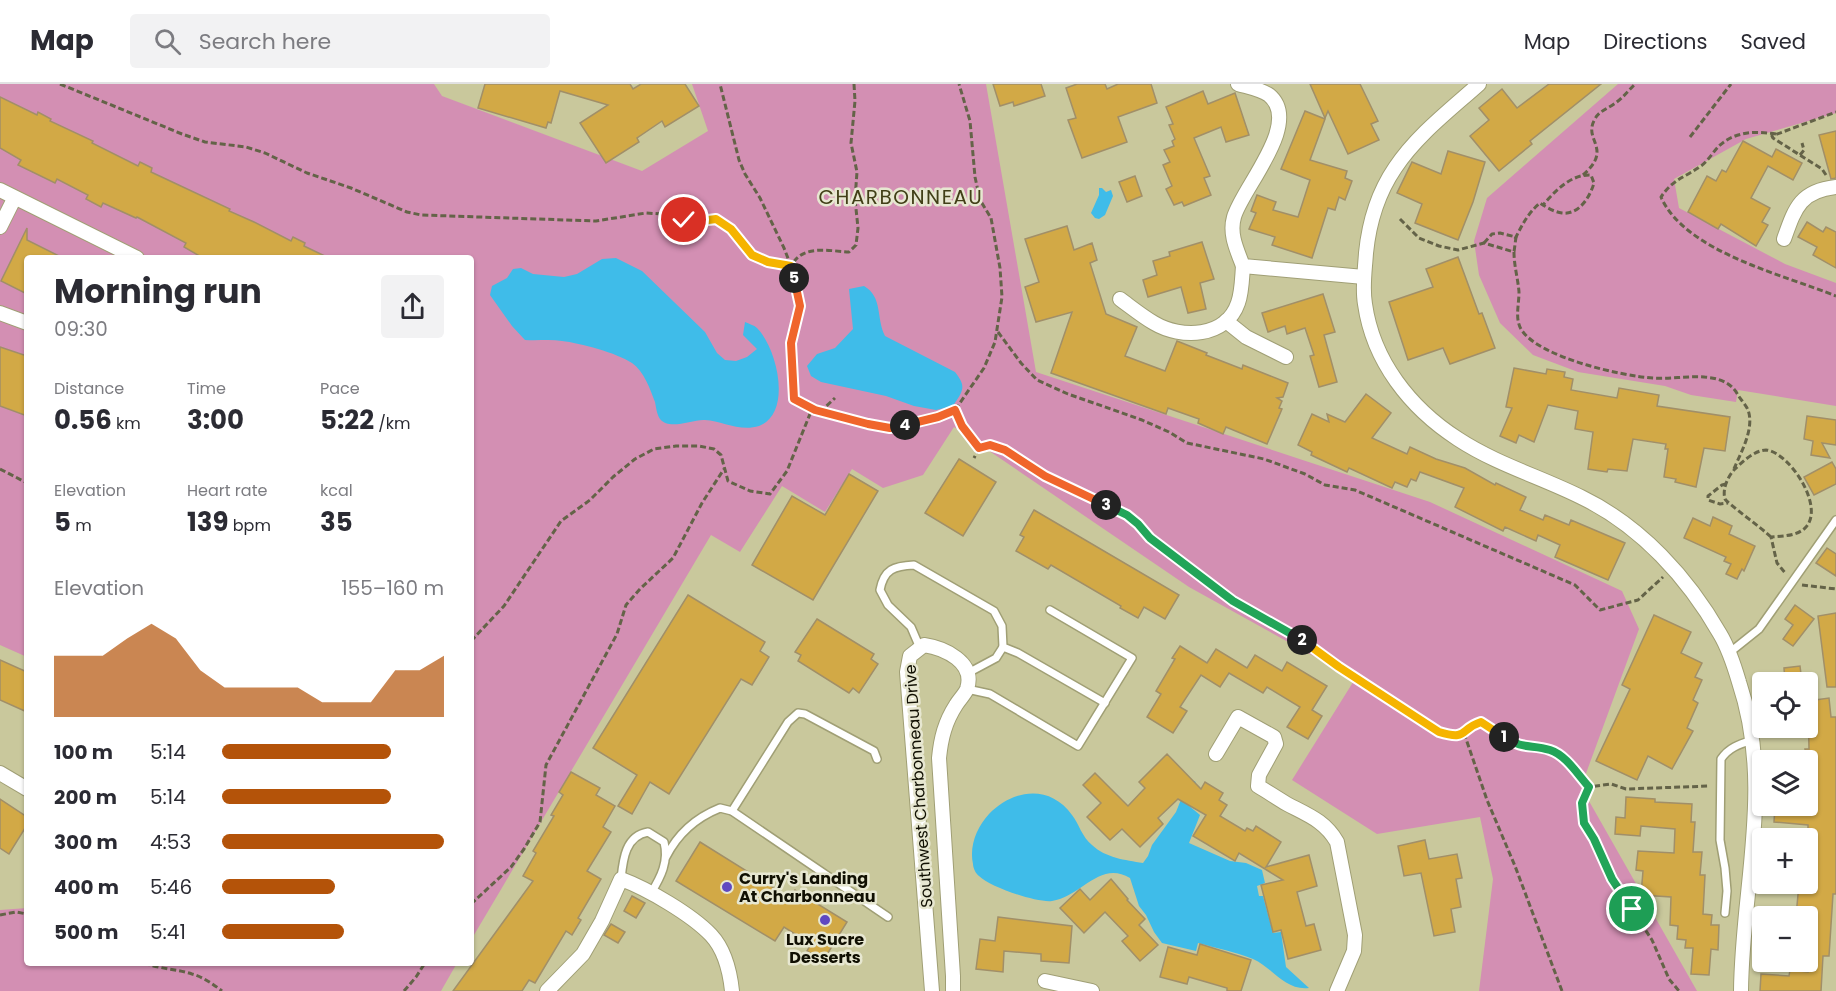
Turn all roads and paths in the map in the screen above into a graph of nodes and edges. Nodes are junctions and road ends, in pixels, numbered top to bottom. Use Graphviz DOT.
graph roads {
  1 [pos="60,84"];
  2 [pos="720,84"];
  3 [pos="854,84"];
  4 [pos="959,84"];
  5 [pos="1238,84"];
  6 [pos="1479,84"];
  7 [pos="1635,84"];
  8 [pos="1731,84"];
  9 [pos="1836,112"];
  10 [pos="1776,134"];
  11 [pos="1690,137"];
  12 [pos="1802,143"];
  13 [pos="1800,155"];
  14 [pos="1583,175"];
  15 [pos="1830,184"];
  16 [pos="0,190"];
  17 [pos="14,199"];
  18 [pos="1543,205"];
  19 [pos="1400,219"];
  20 [pos="0,227"];
  21 [pos="1515,239"];
  22 [pos="1784,239"];
  23 [pos="1484,243"];
  24 [pos="1514,252"];
  25 [pos="131,255"];
  26 [pos="791,266"];
  27 [pos="1243,266"];
  28 [pos="1364,277"];
  29 [pos="1836,296"];
  30 [pos="1120,298"];
  31 [pos="0,313"];
  32 [pos="1226,321"];
  33 [pos="24,322"];
  34 [pos="997,331"];
  35 [pos="1286,357"];
  36 [pos="835,398"];
  37 [pos="812,409"];
  38 [pos="955,410"];
  39 [pos="820,412"];
  40 [pos="898,412"];
  41 [pos="893,428"];
  42 [pos="979,448"];
  43 [pos="974,458"];
  44 [pos="0,469"];
  45 [pos="724,469"];
  46 [pos="1733,471"];
  47 [pos="24,481"];
  48 [pos="1726,484"];
  49 [pos="1728,503"];
  50 [pos="1836,520"];
  51 [pos="1771,537"];
  52 [pos="1664,577"];
  53 [pos="1790,578"];
  54 [pos="1801,584"];
  55 [pos="1836,589"];
  56 [pos="1050,610"];
  57 [pos="474,638"];
  58 [pos="1003,647"];
  59 [pos="920,648"];
  60 [pos="1730,653"];
  61 [pos="968,673"];
  62 [pos="967,689"];
  63 [pos="1105,703"];
  64 [pos="1464,733"];
  65 [pos="1753,740"];
  66 [pos="1216,754"];
  67 [pos="876,759"];
  68 [pos="0,773"];
  69 [pos="1711,786"];
  70 [pos="24,787"];
  71 [pos="1589,787"];
  72 [pos="732,811"];
  73 [pos="666,857"];
  74 [pos="621,879"];
  75 [pos="651,893"];
  76 [pos="474,901"];
  77 [pos="24,913"];
  78 [pos="1725,914"];
  79 [pos="0,915"];
  80 [pos="888,917"];
  81 [pos="154,966"];
  82 [pos="423,966"];
  83 [pos="1045,981"];
  84 [pos="222,991"];
  85 [pos="404,991"];
  86 [pos="547,991"];
  87 [pos="732,991"];
  88 [pos="932,991"];
  89 [pos="953,991"];
  90 [pos="1092,991"];
  91 [pos="1337,991"];
  92 [pos="1562,991"];
  93 [pos="1679,991"];
  94 [pos="1741,991"];
  1 -- 26 [label="path"];
  2 -- 26 [label="path"];
  3 -- 26 [label="path"];
  4 -- 34 [label="path"];
  5 -- 27 [label="street"];
  6 -- 28 [label="street"];
  7 -- 14 [label="path"];
  8 -- 11 [label="path"];
  9 -- 10 [label="path"];
  10 -- 13 [label="path"];
  10 -- 29 [label="path"];
  12 -- 13 [label="path"];
  13 -- 15 [label="path"];
  14 -- 18 [label="path"];
  14 -- 18 [label="path"];
  15 -- 22 [label="street"];
  16 -- 17 [label="street"];
  17 -- 20 [label="street"];
  17 -- 25 [label="street"];
  18 -- 21 [label="path"];
  19 -- 23 [label="path"];
  21 -- 23 [label="path"];
  21 -- 24 [label="path"];
  23 -- 24 [label="path"];
  24 -- 46 [label="path"];
  26 -- 37 [label="path"];
  27 -- 28 [label="street"];
  27 -- 32 [label="street"];
  28 -- 60 [label="street"];
  30 -- 32 [label="street"];
  31 -- 33 [label="street"];
  32 -- 35 [label="street"];
  34 -- 38 [label="path"];
  34 -- 52 [label="path"];
  36 -- 39 [label="path"];
  37 -- 39 [label="path"];
  37 -- 45 [label="path"];
  38 -- 41 [label="path"];
  38 -- 42 [label="path"];
  39 -- 41 [label="path"];
  40 -- 41 [label="path"];
  42 -- 43 [label="path"];
  42 -- 64 [label="path"];
  44 -- 47 [label="path"];
  45 -- 57 [label="path"];
  45 -- 76 [label="path"];
  46 -- 48 [label="path"];
  46 -- 51 [label="path"];
  48 -- 49 [label="path"];
  48 -- 49 [label="path"];
  49 -- 51 [label="path"];
  50 -- 60 [label="lane"];
  51 -- 53 [label="path"];
  54 -- 55 [label="path"];
  56 -- 63 [label="lane"];
  58 -- 59 [label="lane"];
  58 -- 61 [label="lane"];
  58 -- 63 [label="lane"];
  59 -- 61 [label="street, Southwest Charbonneau Drive"];
  59 -- 88 [label="street, Southwest Charbonneau Drive"];
  60 -- 65 [label="street"];
  61 -- 62 [label="street, Southwest Charbonneau Drive"];
  62 -- 63 [label="lane"];
  62 -- 89 [label="street, Southwest Charbonneau Drive"];
  64 -- 71 [label="path"];
  64 -- 92 [label="path"];
  65 -- 78 [label="lane"];
  65 -- 94 [label="street"];
  66 -- 91 [label="street"];
  67 -- 72 [label="lane"];
  68 -- 70 [label="street"];
  69 -- 71 [label="path"];
  71 -- 93 [label="path"];
  72 -- 73 [label="lane"];
  72 -- 80 [label="lane"];
  73 -- 74 [label="lane"];
  73 -- 75 [label="lane"];
  74 -- 75 [label="street"];
  74 -- 86 [label="street"];
  75 -- 87 [label="street"];
  77 -- 79 [label="path"];
  81 -- 84 [label="path"];
  82 -- 85 [label="path"];
  83 -- 90 [label="street"];
}
